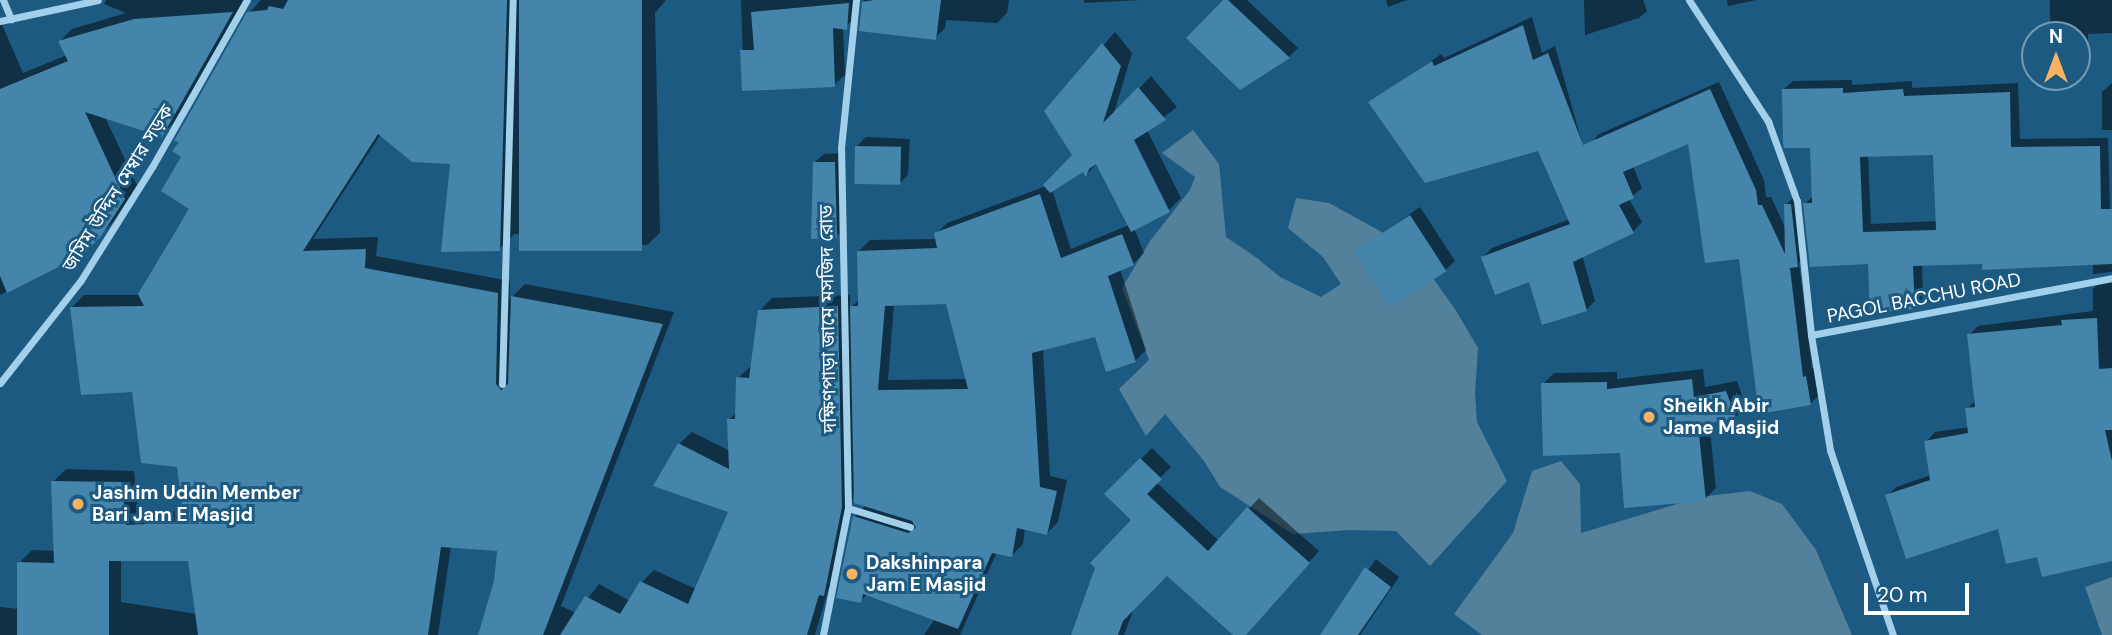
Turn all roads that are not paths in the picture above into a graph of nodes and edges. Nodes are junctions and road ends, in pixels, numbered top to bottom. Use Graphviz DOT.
graph roads {
  1 [pos="3,0"];
  2 [pos="98,0"];
  3 [pos="247,0"];
  4 [pos="513,0"];
  5 [pos="856,0"];
  6 [pos="1689,0"];
  7 [pos="11,19"];
  8 [pos="0,21"];
  9 [pos="2112,278"];
  10 [pos="1811,335"];
  11 [pos="0,383"];
  12 [pos="502,384"];
  13 [pos="848,508"];
  14 [pos="910,527"];
  15 [pos="823,635"];
  16 [pos="1893,635"];
  1 -- 7 [label="street"];
  2 -- 7 [label="street"];
  3 -- 11 [label="street, জসিম উদ্দিন মেম্বার সড়ক"];
  4 -- 12 [label="street"];
  5 -- 13 [label="street, দক্ষিণপাড়া জামে মসজিদ রোড"];
  6 -- 10 [label="street, PAGOL BACCHU ROAD"];
  7 -- 8 [label="street"];
  9 -- 10 [label="street, PAGOL BACCHU ROAD"];
  10 -- 16 [label="street"];
  13 -- 14 [label="street"];
  13 -- 15 [label="street, দক্ষিণপাড়া জামে মসজিদ রোড"];
}
